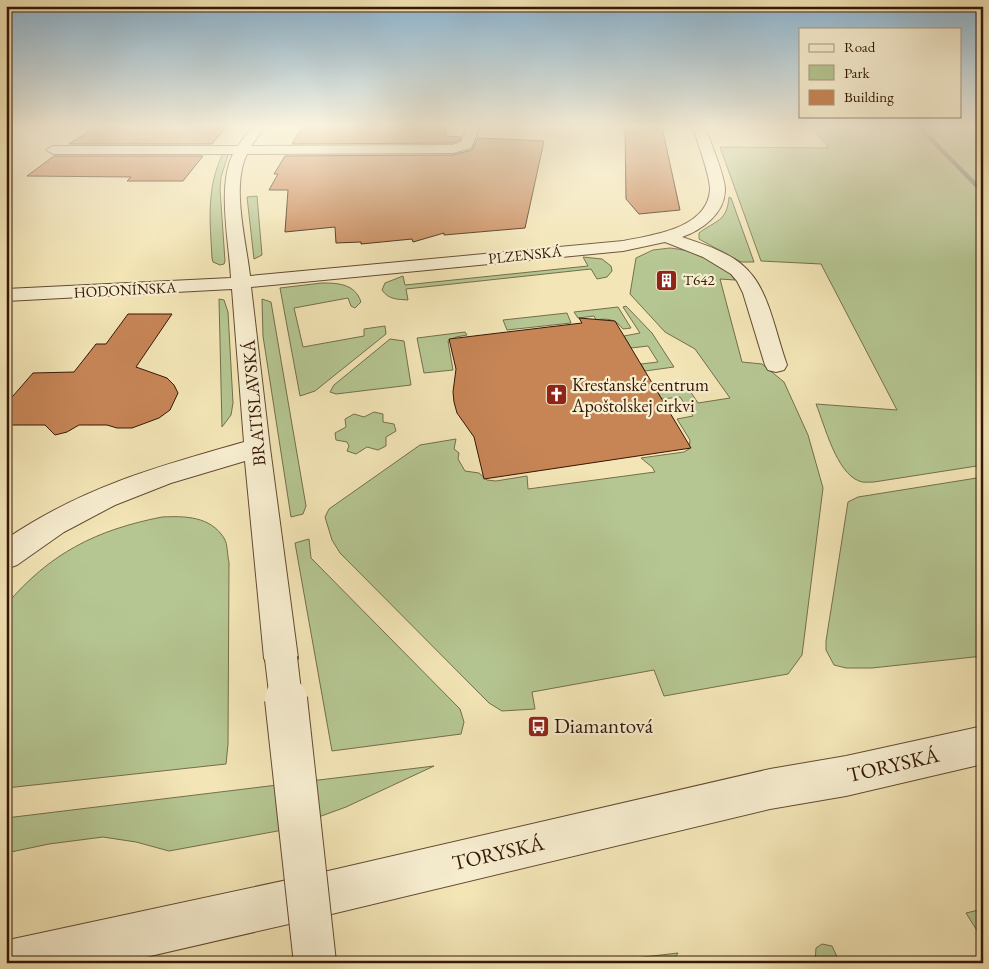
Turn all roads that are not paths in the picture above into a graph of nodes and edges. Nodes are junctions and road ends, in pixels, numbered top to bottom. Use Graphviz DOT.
graph roads {
  1 [pos="232,172"];
  2 [pos="713,172"];
  3 [pos="667,237"];
  4 [pos="243,282"];
  5 [pos="6,295"];
  6 [pos="776,365"];
  7 [pos="258,448"];
  8 [pos="6,556"];
  9 [pos="983,745"];
  10 [pos="13,963"];
  11 [pos="315,963"];
  1 -- 4 [label="street, BRATISLAVSKÁ"];
  2 -- 3 [label="street, PLZENSKÁ"];
  3 -- 4 [label="street, PLZENSKÁ"];
  3 -- 6 [label="street"];
  4 -- 5 [label="street, HODONÍNSKA"];
  4 -- 7 [label="street, BRATISLAVSKÁ"];
  7 -- 8 [label="street"];
  7 -- 11 [label="street, BRATISLAVSKÁ, bridge"];
  9 -- 10 [label="street, TORYSKÁ"];
}
